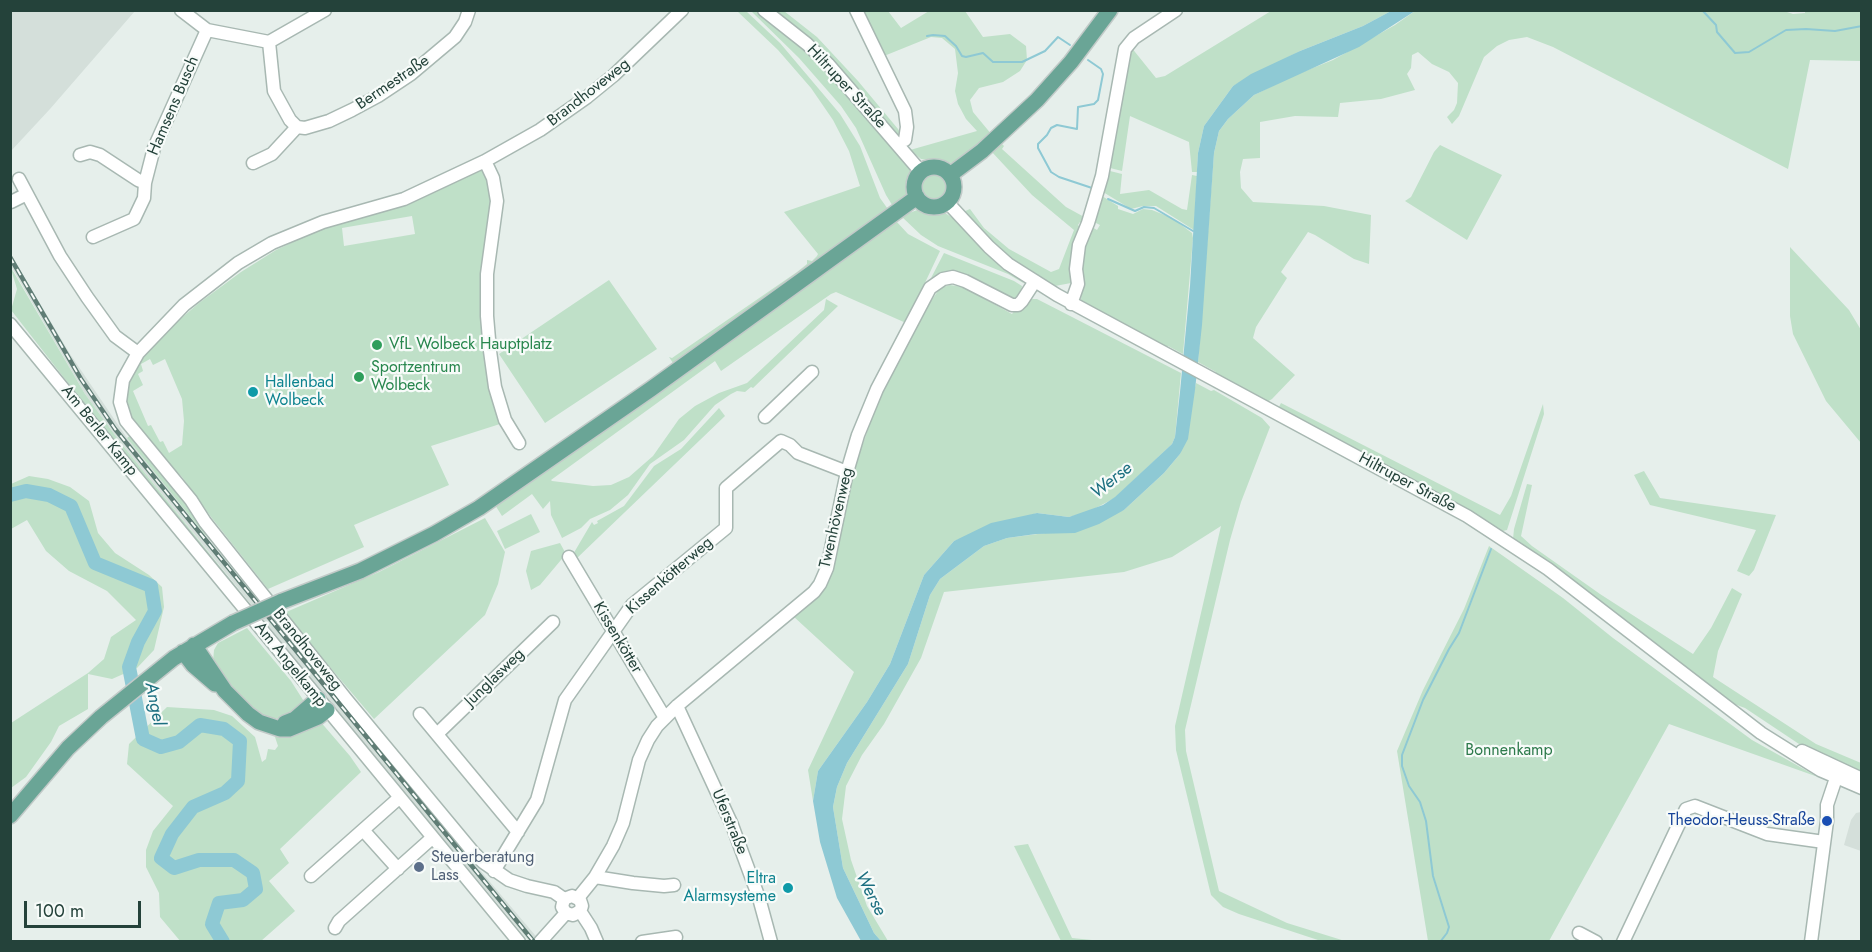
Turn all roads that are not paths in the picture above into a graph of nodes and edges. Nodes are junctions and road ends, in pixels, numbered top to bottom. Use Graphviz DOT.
graph roads {
  1 [pos="181,10"];
  2 [pos="325,10"];
  3 [pos="469,10"];
  4 [pos="682,10"];
  5 [pos="764,10"];
  6 [pos="856,10"];
  7 [pos="1110,10"];
  8 [pos="1176,10"];
  9 [pos="207,30"];
  10 [pos="269,42"];
  11 [pos="297,127"];
  12 [pos="905,140"];
  13 [pos="80,155"];
  14 [pos="485,161"];
  15 [pos="253,163"];
  16 [pos="921,172"];
  17 [pos="950,175"];
  18 [pos="19,178"];
  19 [pos="145,183"];
  20 [pos="27,194"];
  21 [pos="917,197"];
  22 [pos="11,202"];
  23 [pos="947,202"];
  24 [pos="93,237"];
  25 [pos="1035,281"];
  26 [pos="1071,304"];
  27 [pos="12,330"];
  28 [pos="138,353"];
  29 [pos="812,372"];
  30 [pos="765,417"];
  31 [pos="519,443"];
  32 [pos="847,472"];
  33 [pos="181,531"];
  34 [pos="569,557"];
  35 [pos="553,622"];
  36 [pos="613,632"];
  37 [pos="188,649"];
  38 [pos="323,704"];
  39 [pos="678,706"];
  40 [pos="420,714"];
  41 [pos="665,718"];
  42 [pos="437,734"];
  43 [pos="1842,775"];
  44 [pos="1862,779"];
  45 [pos="1862,788"];
  46 [pos="399,798"];
  47 [pos="10,816"];
  48 [pos="363,830"];
  49 [pos="518,832"];
  50 [pos="432,838"];
  51 [pos="1824,842"];
  52 [pos="398,868"];
  53 [pos="494,871"];
  54 [pos="311,876"];
  55 [pos="595,877"];
  56 [pos="674,885"];
  57 [pos="578,898"];
  58 [pos="564,899"];
  59 [pos="580,911"];
  60 [pos="566,914"];
  61 [pos="335,928"];
  62 [pos="1579,933"];
  63 [pos="676,937"];
  64 [pos="519,942"];
  65 [pos="540,942"];
  66 [pos="597,942"];
  67 [pos="642,942"];
  68 [pos="771,942"];
  69 [pos="1596,942"];
  70 [pos="1623,942"];
  71 [pos="1811,942"];
  1 -- 9 [label="street"];
  2 -- 10 [label="street"];
  3 -- 11 [label="street, Bermestraße"];
  4 -- 14 [label="street, Brandhoveweg"];
  5 -- 16 [label="street, Hiltruper Straße"];
  6 -- 12 [label="street, Hiltruper Straße"];
  7 -- 17 [label="main road"];
  8 -- 26 [label="street"];
  9 -- 10 [label="street"];
  9 -- 19 [label="street, Hamsens Busch"];
  10 -- 11 [label="street"];
  11 -- 15 [label="street"];
  13 -- 19 [label="street"];
  14 -- 28 [label="street, Brandhoveweg"];
  14 -- 31 [label="street"];
  16 -- 17 [label="main road"];
  16 -- 21 [label="main road"];
  17 -- 23 [label="main road"];
  18 -- 20 [label="street"];
  19 -- 24 [label="street, Hamsens Busch"];
  20 -- 22 [label="street"];
  20 -- 28 [label="street"];
  21 -- 23 [label="main road"];
  21 -- 37 [label="main road, bridge"];
  23 -- 25 [label="street, Hiltruper Straße"];
  25 -- 26 [label="street, Hiltruper Straße"];
  25 -- 32 [label="street, Twenhövenweg"];
  26 -- 43 [label="street, Hiltruper Straße"];
  27 -- 33 [label="street, Am Berler Kamp"];
  28 -- 53 [label="street, Brandhoveweg"];
  29 -- 30 [label="street"];
  32 -- 36 [label="street, Kissenkötterweg"];
  32 -- 39 [label="street, Twenhövenweg"];
  33 -- 38 [label="street, Am Angelkamp"];
  34 -- 36 [label="street, Kissenkötter"];
  35 -- 42 [label="street, Junglasweg"];
  36 -- 41 [label="street, Kissenkötter"];
  36 -- 49 [label="street"];
  37 -- 38 [label="main road"];
  37 -- 47 [label="main road"];
  38 -- 46 [label="street, Am Angelkamp"];
  39 -- 41 [label="street, Twenhövenweg"];
  39 -- 68 [label="street, Uferstraße"];
  40 -- 42 [label="street"];
  41 -- 55 [label="street, Twenhövenweg"];
  42 -- 49 [label="street"];
  43 -- 44 [label="street, Hiltruper Straße"];
  43 -- 45 [label="street, Hiltruper Straße"];
  43 -- 51 [label="street"];
  46 -- 48 [label="street"];
  46 -- 50 [label="street, Am Angelkamp"];
  48 -- 52 [label="street"];
  48 -- 54 [label="street"];
  49 -- 53 [label="street"];
  50 -- 52 [label="street"];
  50 -- 64 [label="street, Am Angelkamp"];
  51 -- 70 [label="street"];
  51 -- 71 [label="street"];
  52 -- 61 [label="street"];
  53 -- 58 [label="street, Brandhoveweg"];
  55 -- 56 [label="street"];
  55 -- 57 [label="street, Twenhövenweg"];
  57 -- 58 [label="street"];
  57 -- 59 [label="street"];
  58 -- 60 [label="street"];
  59 -- 60 [label="street"];
  59 -- 66 [label="street"];
  60 -- 65 [label="street"];
  62 -- 69 [label="street"];
  63 -- 67 [label="street"];
}
